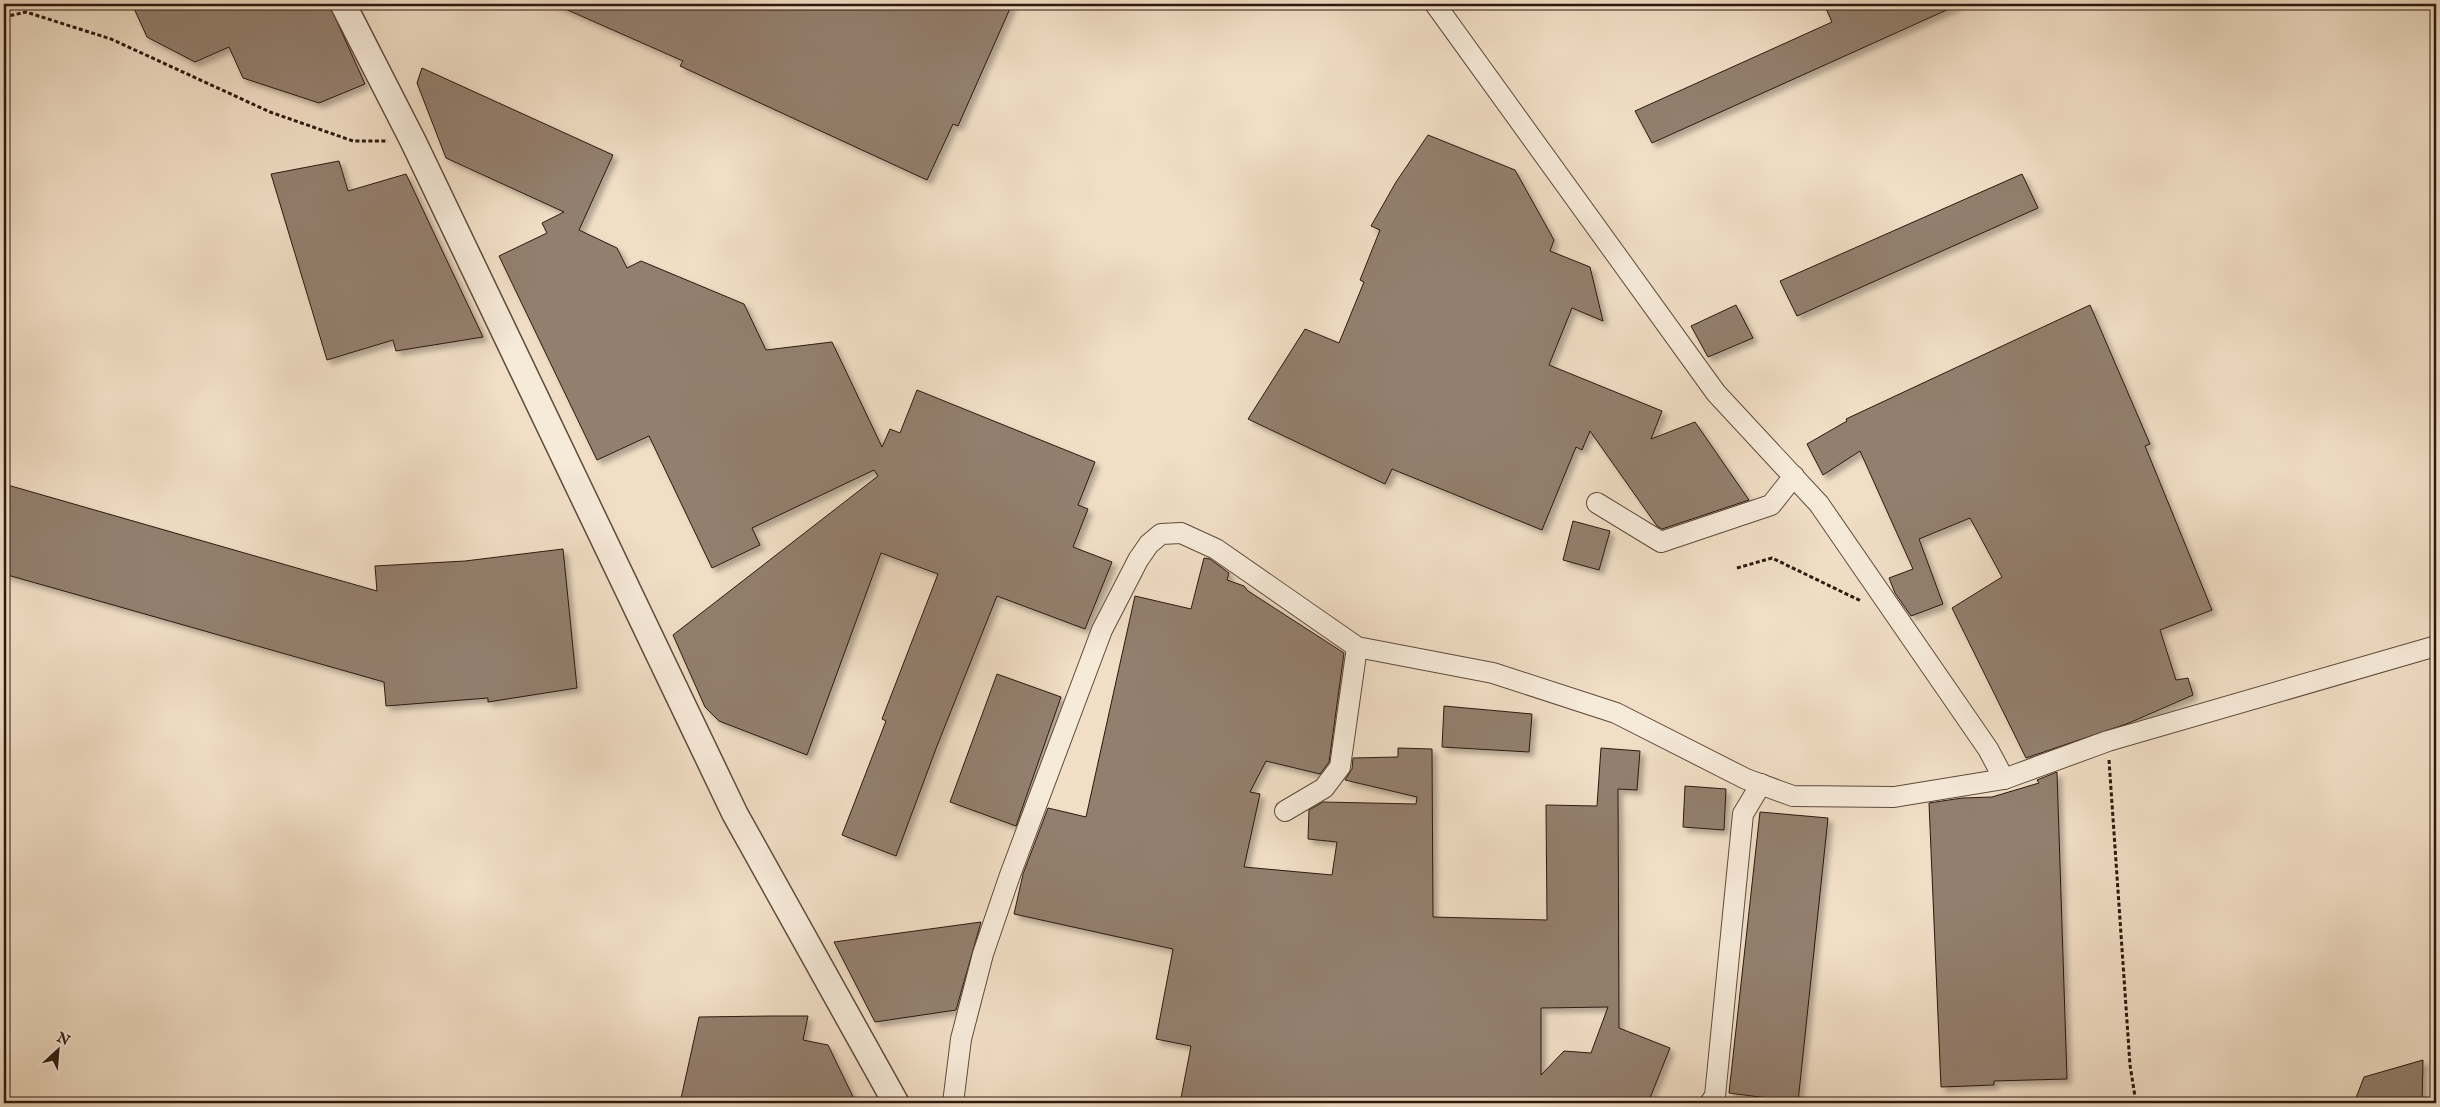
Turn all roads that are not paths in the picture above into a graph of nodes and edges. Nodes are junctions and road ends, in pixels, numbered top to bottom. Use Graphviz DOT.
graph roads {
  1 [pos="343,4"];
  2 [pos="1435,4"];
  3 [pos="1794,476"];
  4 [pos="1597,503"];
  5 [pos="2436,646"];
  6 [pos="1357,647"];
  7 [pos="2004,779"];
  8 [pos="1761,784"];
  9 [pos="1285,811"];
  10 [pos="896,1103"];
  11 [pos="953,1103"];
  12 [pos="1710,1103"];
  1 -- 10 [label="street"];
  2 -- 3 [label="street"];
  3 -- 4 [label="street"];
  3 -- 7 [label="street"];
  5 -- 7 [label="street"];
  6 -- 8 [label="street"];
  6 -- 9 [label="street"];
  6 -- 11 [label="street"];
  7 -- 8 [label="street"];
  8 -- 12 [label="street"];
}
